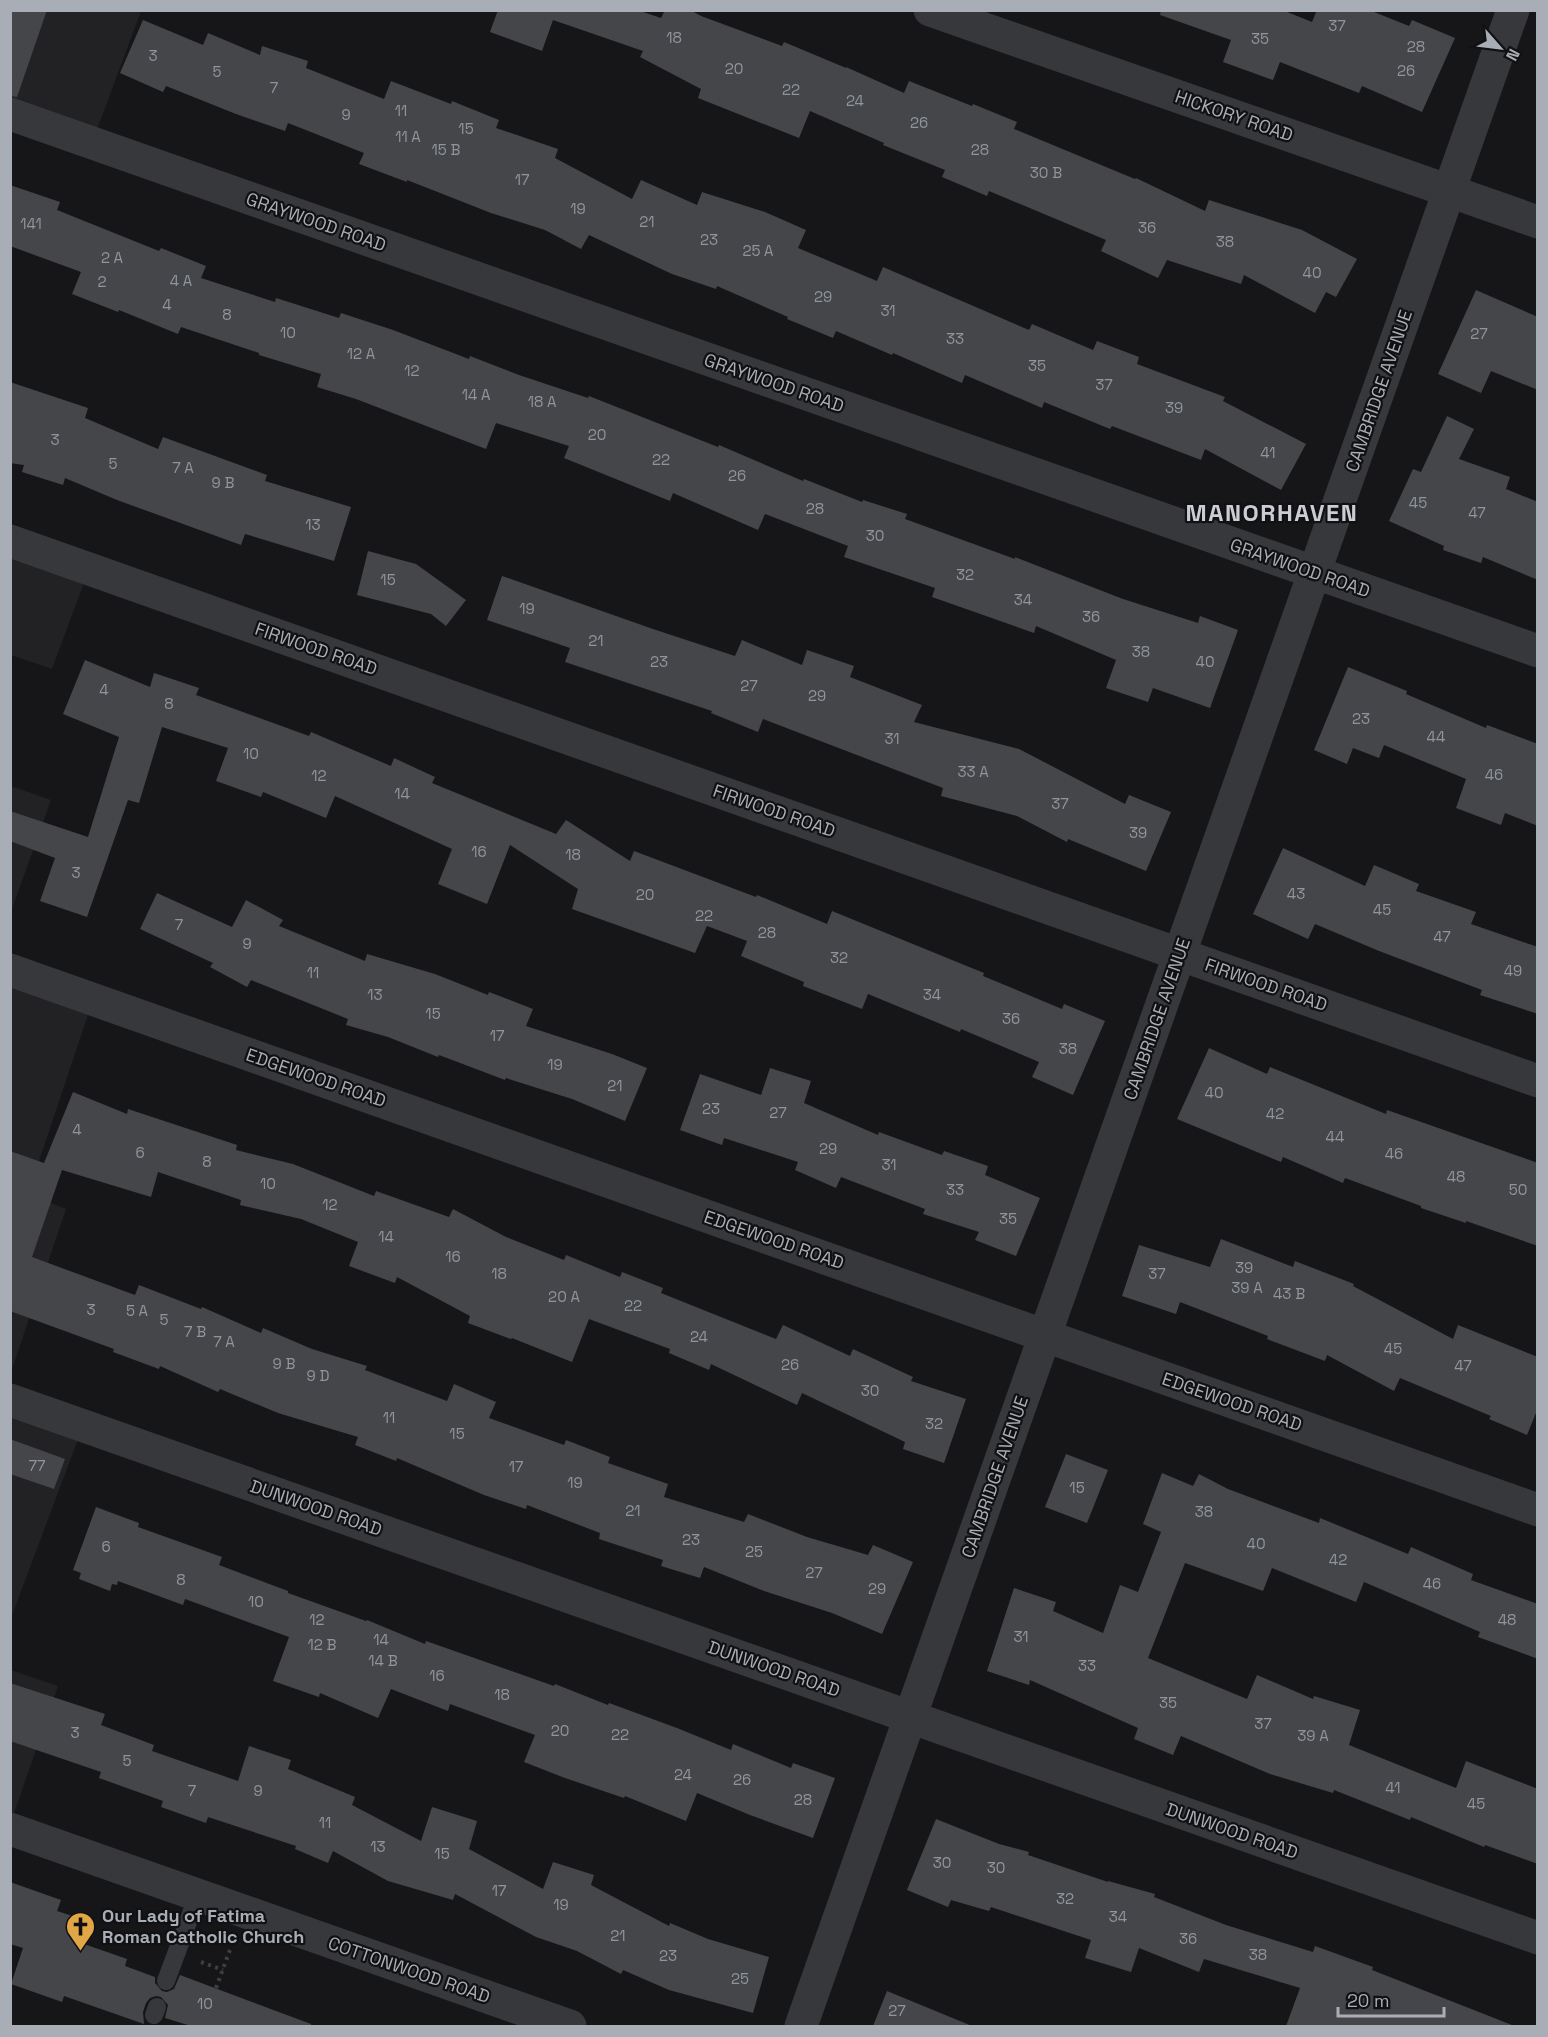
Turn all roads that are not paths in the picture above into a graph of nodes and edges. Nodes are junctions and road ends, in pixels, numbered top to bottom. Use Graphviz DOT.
graph roads {
  1 [pos="930,10"];
  2 [pos="1513,10"];
  3 [pos="10,114"];
  4 [pos="1450,191"];
  5 [pos="1538,222"];
  6 [pos="10,541"];
  7 [pos="1315,573"];
  8 [pos="1538,651"];
  9 [pos="1179,954"];
  10 [pos="10,970"];
  11 [pos="1538,1081"];
  12 [pos="1045,1336"];
  13 [pos="10,1400"];
  14 [pos="1538,1510"];
  15 [pos="910,1717"];
  16 [pos="10,1829"];
  17 [pos="198,1895"];
  18 [pos="1538,1938"];
  19 [pos="166,1981"];
  20 [pos="570,2026"];
  21 [pos="801,2026"];
  1 -- 4 [label="street, HICKORY ROAD"];
  2 -- 4 [label="street, CAMBRIDGE AVENUE"];
  3 -- 7 [label="street, GRAYWOOD ROAD"];
  4 -- 5 [label="street, HICKORY ROAD"];
  4 -- 7 [label="street, CAMBRIDGE AVENUE"];
  6 -- 9 [label="street, FIRWOOD ROAD"];
  7 -- 8 [label="street, GRAYWOOD ROAD"];
  7 -- 9 [label="street, CAMBRIDGE AVENUE"];
  9 -- 11 [label="street, FIRWOOD ROAD"];
  9 -- 12 [label="street, CAMBRIDGE AVENUE"];
  10 -- 12 [label="street, EDGEWOOD ROAD"];
  12 -- 14 [label="street, EDGEWOOD ROAD"];
  12 -- 15 [label="street, CAMBRIDGE AVENUE"];
  13 -- 15 [label="street, DUNWOOD ROAD"];
  15 -- 18 [label="street, DUNWOOD ROAD"];
  15 -- 21 [label="street, CAMBRIDGE AVENUE"];
  16 -- 17 [label="street, COTTONWOOD ROAD"];
  17 -- 19 [label="lane"];
  17 -- 20 [label="street, COTTONWOOD ROAD"];
}
